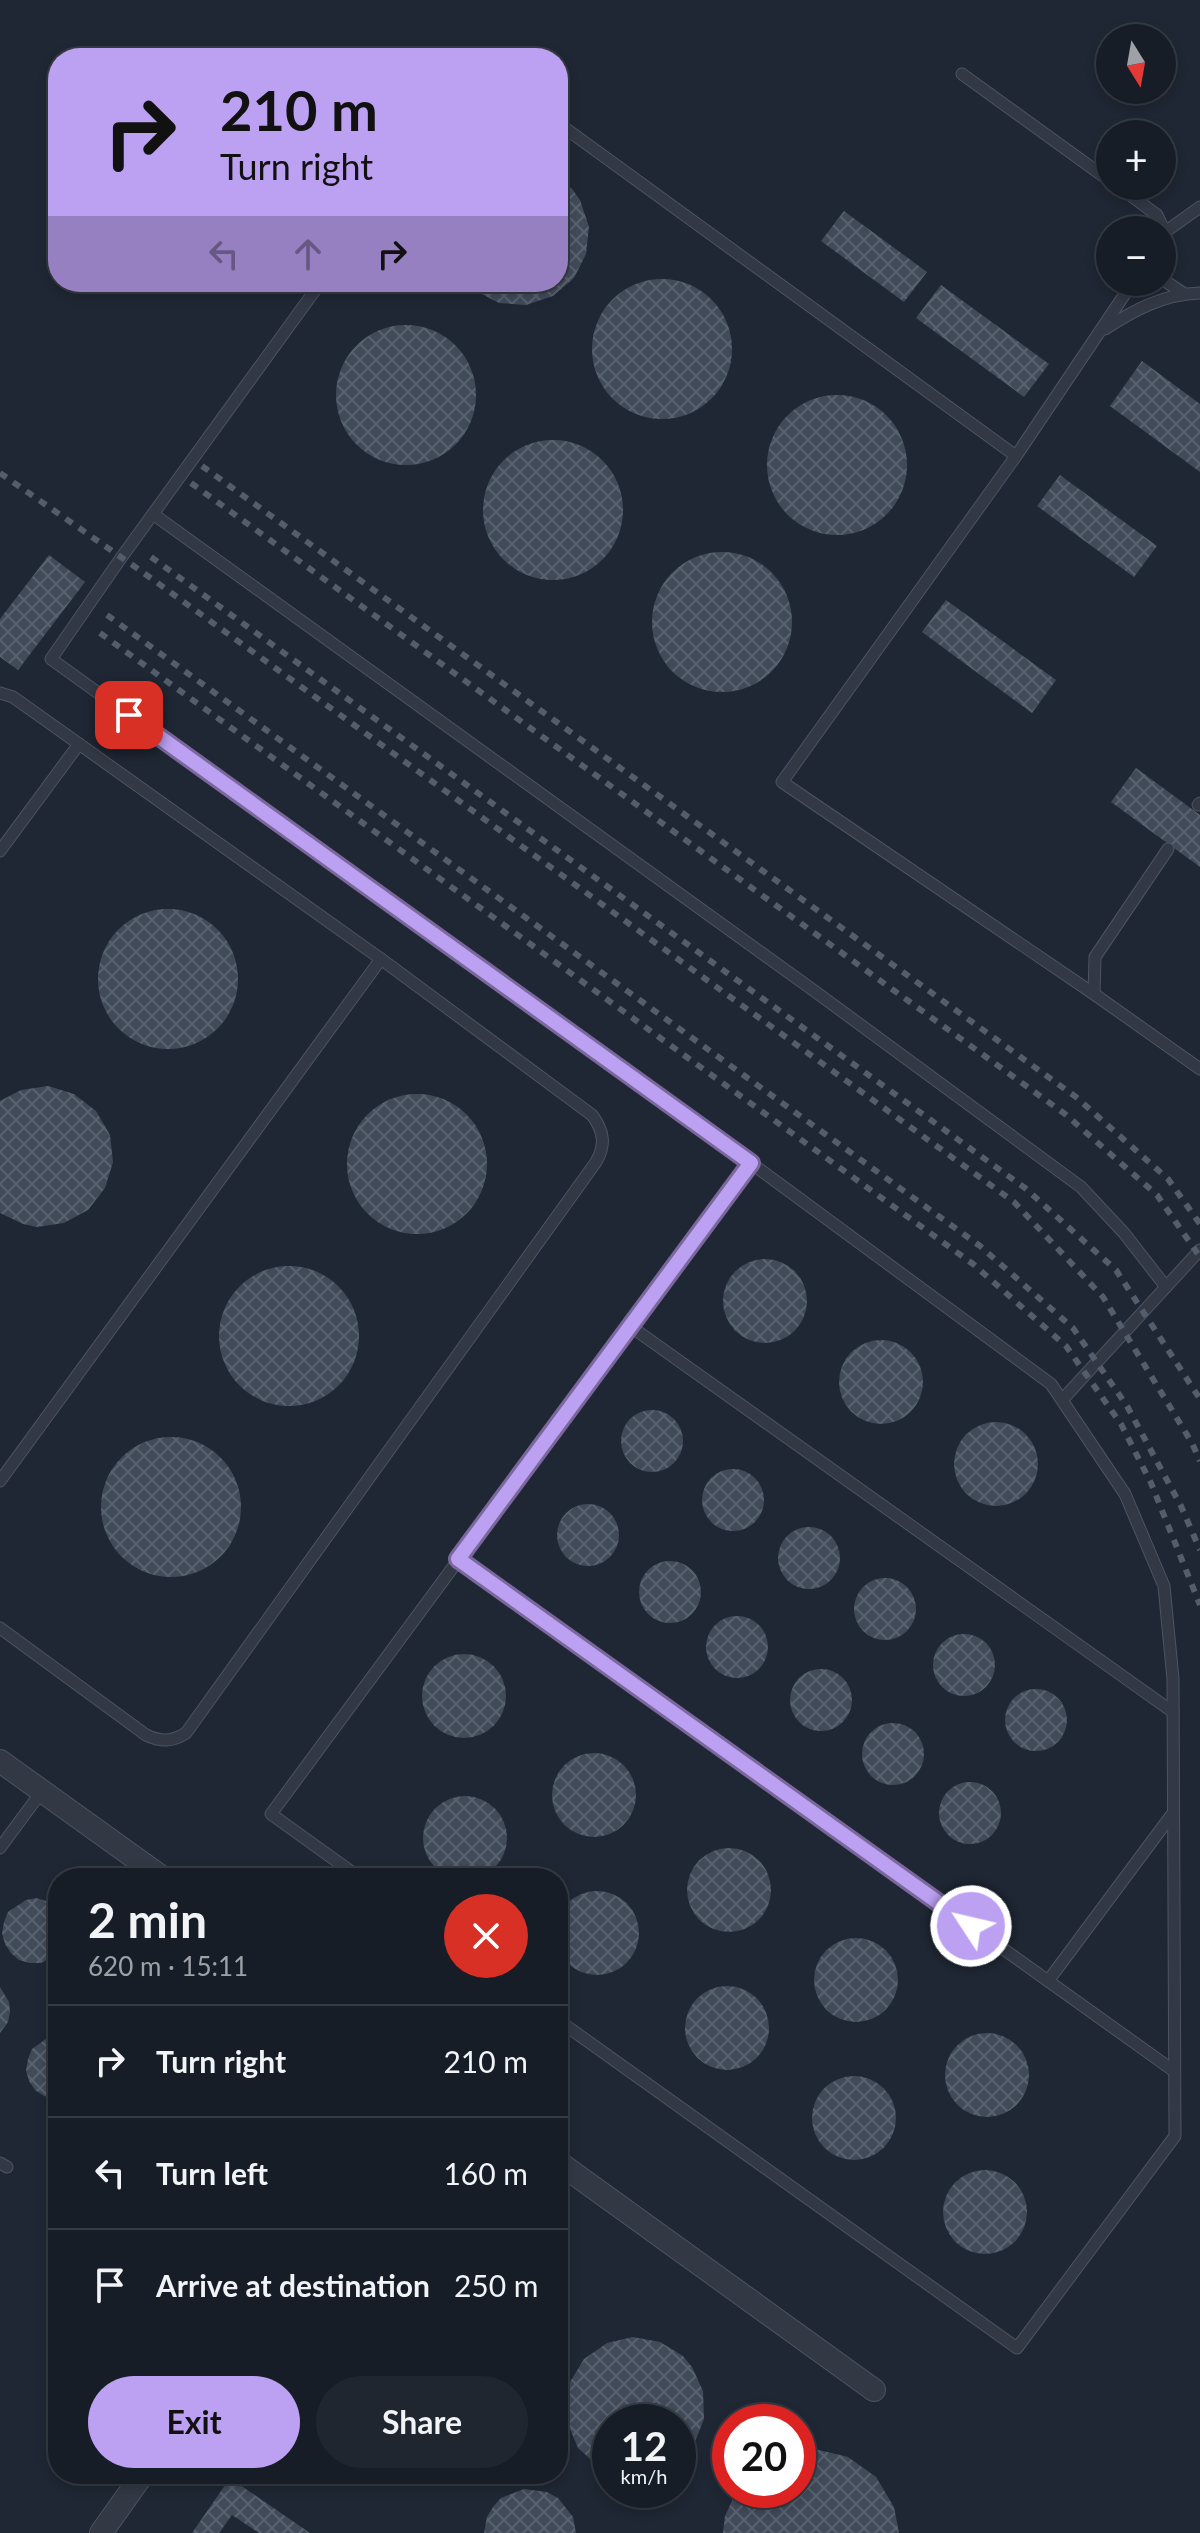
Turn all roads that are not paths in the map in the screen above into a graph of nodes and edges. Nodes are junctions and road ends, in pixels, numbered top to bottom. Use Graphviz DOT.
graph roads {
  1 [pos="962,74"];
  2 [pos="568,130"];
  3 [pos="1096,171"];
  4 [pos="1137,200"];
  5 [pos="1200,207"];
  6 [pos="1157,216"];
  7 [pos="1176,225"];
  8 [pos="1176,288"];
  9 [pos="314,292"];
  10 [pos="1183,293"];
  11 [pos="1200,293"];
  12 [pos="1124,296"];
  13 [pos="1100,333"];
  14 [pos="1016,456"];
  15 [pos="153,514"];
  16 [pos="0,693"];
  17 [pos="79,744"];
  18 [pos="1168,849"];
  19 [pos="0,851"];
  20 [pos="381,959"];
  21 [pos="1094,994"];
  22 [pos="1200,1069"];
  23 [pos="751,1163"];
  24 [pos="1200,1250"];
  25 [pos="1166,1287"];
  26 [pos="630,1326"];
  27 [pos="1062,1400"];
  28 [pos="0,1481"];
  29 [pos="458,1559"];
  30 [pos="0,1628"];
  31 [pos="1173,1712"];
  32 [pos="0,1761"];
  33 [pos="42,1791"];
  34 [pos="1174,1812"];
  35 [pos="0,1848"];
  36 [pos="149,1868"];
  37 [pos="346,1868"];
  38 [pos="1048,1981"];
  39 [pos="568,2027"];
  40 [pos="1174,2071"];
  41 [pos="568,2169"];
  42 [pos="874,2390"];
  43 [pos="136,2484"];
  44 [pos="101,2533"];
  1 -- 3 [label="lane"];
  2 -- 14 [label="lane"];
  4 -- 6 [label="lane"];
  5 -- 7 [label="lane"];
  8 -- 10 [label="lane"];
  9 -- 15 [label="lane"];
  10 -- 11 [label="lane"];
  10 -- 13 [label="lane"];
  12 -- 13 [label="lane"];
  13 -- 14 [label="lane"];
  14 -- 21 [label="lane"];
  15 -- 23 [label="lane"];
  15 -- 25 [label="lane"];
  16 -- 17 [label="lane"];
  17 -- 19 [label="lane"];
  17 -- 20 [label="lane"];
  18 -- 21 [label="lane"];
  20 -- 28 [label="lane"];
  20 -- 30 [label="lane"];
  21 -- 22 [label="lane"];
  23 -- 26 [label="lane"];
  23 -- 27 [label="lane"];
  24 -- 25 [label="lane"];
  25 -- 27 [label="lane"];
  26 -- 29 [label="lane"];
  26 -- 31 [label="lane"];
  27 -- 31 [label="lane"];
  29 -- 37 [label="lane"];
  29 -- 38 [label="lane"];
  31 -- 34 [label="lane"];
  32 -- 33 [label="street"];
  33 -- 35 [label="lane"];
  33 -- 36 [label="street"];
  34 -- 38 [label="lane"];
  34 -- 40 [label="lane"];
  38 -- 40 [label="lane"];
  39 -- 40 [label="lane"];
  41 -- 42 [label="street"];
  43 -- 44 [label="street"];
}
